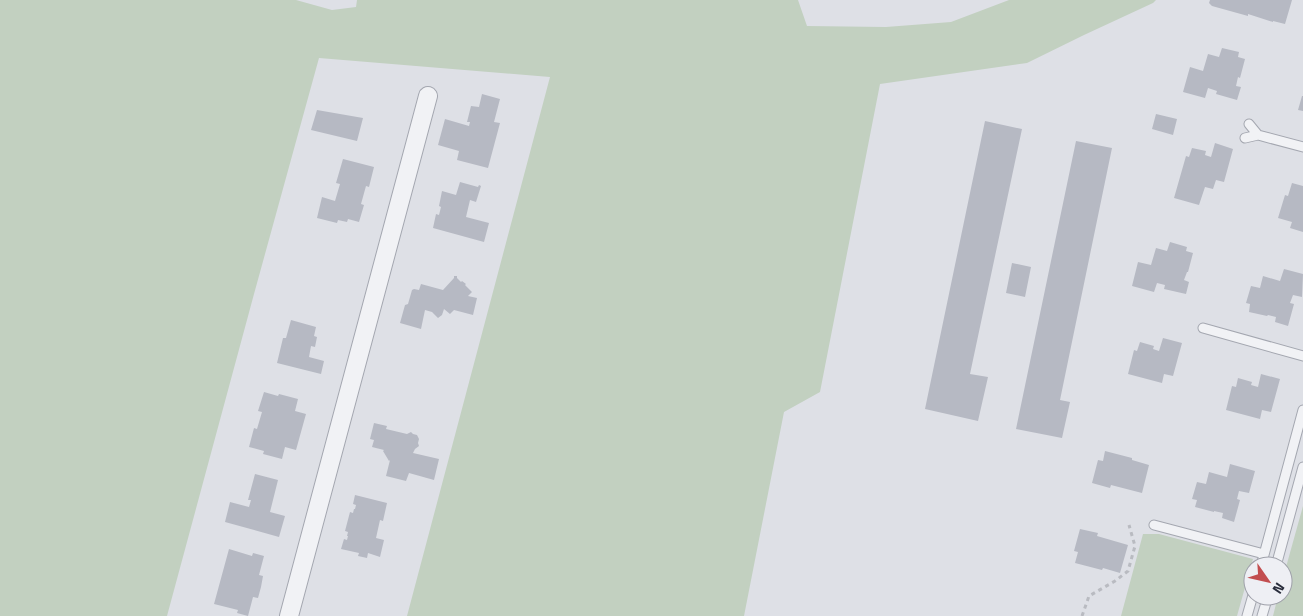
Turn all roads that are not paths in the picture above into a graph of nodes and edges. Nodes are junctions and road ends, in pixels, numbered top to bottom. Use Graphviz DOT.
graph roads {
  1 [pos="428,96"];
  2 [pos="1249,124"];
  3 [pos="1258,135"];
  4 [pos="1245,138"];
  5 [pos="1303,147"];
  6 [pos="1203,328"];
  7 [pos="1303,356"];
  8 [pos="1303,410"];
  9 [pos="1303,467"];
  10 [pos="1154,525"];
  11 [pos="1264,554"];
  12 [pos="1279,556"];
  13 [pos="289,616"];
  1 -- 13 [label="street"];
  2 -- 3 [label="lane"];
  3 -- 4 [label="lane"];
  3 -- 5 [label="lane"];
  6 -- 7 [label="lane"];
  8 -- 11 [label="lane"];
  9 -- 12 [label="lane"];
  10 -- 11 [label="lane"];
}
